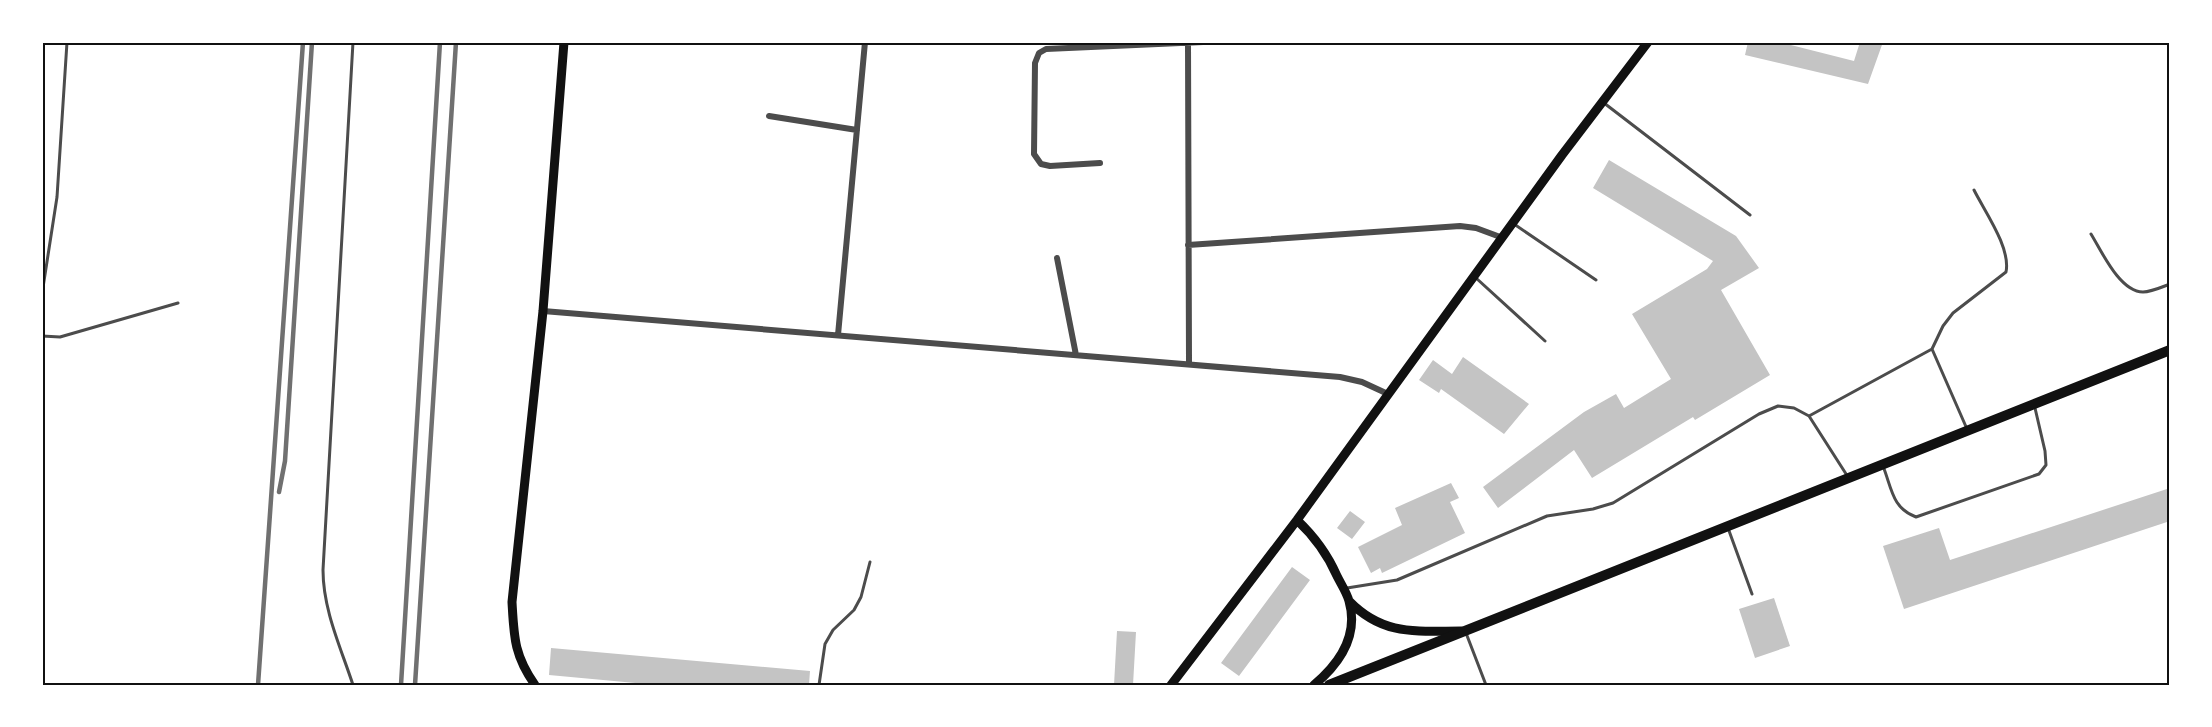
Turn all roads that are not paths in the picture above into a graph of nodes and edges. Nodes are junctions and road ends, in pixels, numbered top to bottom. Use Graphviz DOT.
graph roads {
  1 [pos="67,42"];
  2 [pos="353,42"];
  3 [pos="564,42"];
  4 [pos="865,42"];
  5 [pos="1203,42"];
  6 [pos="1648,42"];
  7 [pos="1188,43"];
  8 [pos="1603,102"];
  9 [pos="769,116"];
  10 [pos="857,130"];
  11 [pos="1100,163"];
  12 [pos="1974,190"];
  13 [pos="1750,215"];
  14 [pos="1514,224"];
  15 [pos="2091,234"];
  16 [pos="1503,238"];
  17 [pos="1188,244"];
  18 [pos="1057,258"];
  19 [pos="1474,277"];
  20 [pos="1596,280"];
  21 [pos="2170,284"];
  22 [pos="42,294"];
  23 [pos="178,303"];
  24 [pos="543,311"];
  25 [pos="838,335"];
  26 [pos="42,336"];
  27 [pos="1545,341"];
  28 [pos="1932,349"];
  29 [pos="2170,350"];
  30 [pos="1076,355"];
  31 [pos="1189,364"];
  32 [pos="1388,394"];
  33 [pos="2034,404"];
  34 [pos="1809,416"];
  35 [pos="1968,431"];
  36 [pos="1883,465"];
  37 [pos="1849,478"];
  38 [pos="1297,520"];
  39 [pos="1728,526"];
  40 [pos="870,562"];
  41 [pos="1343,589"];
  42 [pos="1752,594"];
  43 [pos="1349,601"];
  44 [pos="1465,631"];
  45 [pos="353,685"];
  46 [pos="535,685"];
  47 [pos="819,685"];
  48 [pos="1171,685"];
  49 [pos="1314,685"];
  50 [pos="1329,685"];
  51 [pos="1486,685"];
  1 -- 22 [label="lane"];
  2 -- 45 [label="lane"];
  3 -- 24 [label="main road"];
  4 -- 10 [label="street"];
  5 -- 7 [label="street"];
  6 -- 8 [label="main road"];
  7 -- 11 [label="street"];
  7 -- 17 [label="street"];
  8 -- 13 [label="lane"];
  8 -- 14 [label="main road"];
  9 -- 10 [label="street"];
  10 -- 25 [label="street"];
  12 -- 28 [label="lane"];
  14 -- 16 [label="main road"];
  14 -- 20 [label="lane"];
  15 -- 21 [label="lane"];
  16 -- 17 [label="street"];
  16 -- 19 [label="main road"];
  17 -- 31 [label="street"];
  18 -- 30 [label="street"];
  19 -- 27 [label="lane"];
  19 -- 32 [label="main road"];
  23 -- 26 [label="lane"];
  24 -- 25 [label="street"];
  24 -- 46 [label="main road"];
  25 -- 30 [label="street"];
  28 -- 34 [label="lane"];
  28 -- 35 [label="lane"];
  29 -- 33 [label="main road"];
  30 -- 31 [label="street"];
  31 -- 32 [label="street"];
  32 -- 38 [label="main road"];
  33 -- 35 [label="main road"];
  33 -- 36 [label="lane"];
  34 -- 37 [label="lane"];
  34 -- 41 [label="lane"];
  35 -- 36 [label="main road"];
  36 -- 37 [label="main road"];
  37 -- 39 [label="main road"];
  38 -- 41 [label="main road"];
  38 -- 48 [label="main road"];
  39 -- 42 [label="lane"];
  39 -- 44 [label="main road"];
  40 -- 47 [label="lane"];
  41 -- 43 [label="main road"];
  43 -- 44 [label="main road"];
  43 -- 49 [label="main road"];
  44 -- 50 [label="main road"];
  44 -- 51 [label="lane"];
}
